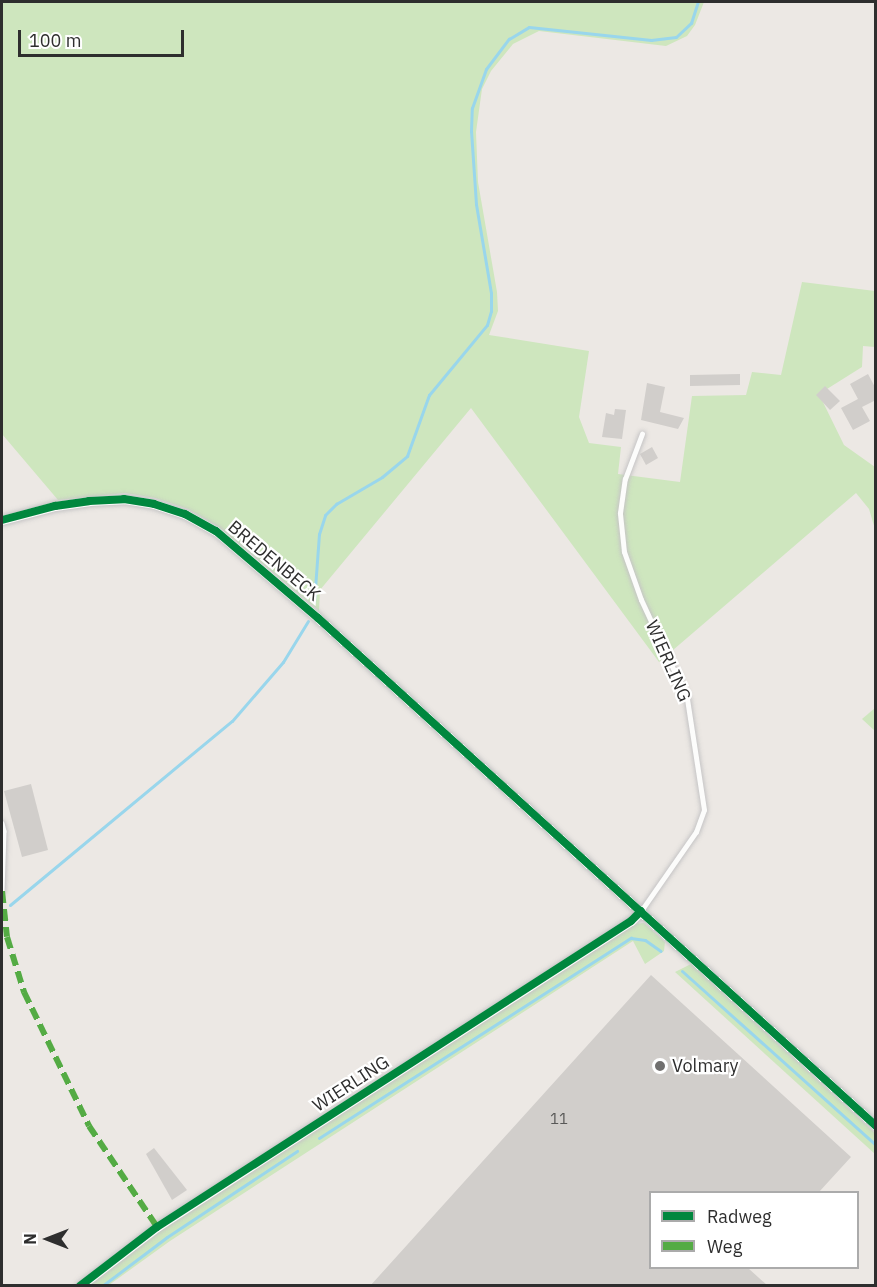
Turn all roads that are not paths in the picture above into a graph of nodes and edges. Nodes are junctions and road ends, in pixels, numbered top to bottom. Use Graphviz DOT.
graph roads {
  1 [pos="642,434"];
  2 [pos="2,520"];
  3 [pos="2,823"];
  4 [pos="2,891"];
  5 [pos="641,911"];
  6 [pos="876,1126"];
  7 [pos="80,1286"];
  1 -- 5 [label="lane, WIERLING"];
  2 -- 5 [label="street, BREDENBECK"];
  3 -- 4 [label="lane"];
  5 -- 6 [label="street"];
  5 -- 7 [label="street, WIERLING"];
}
